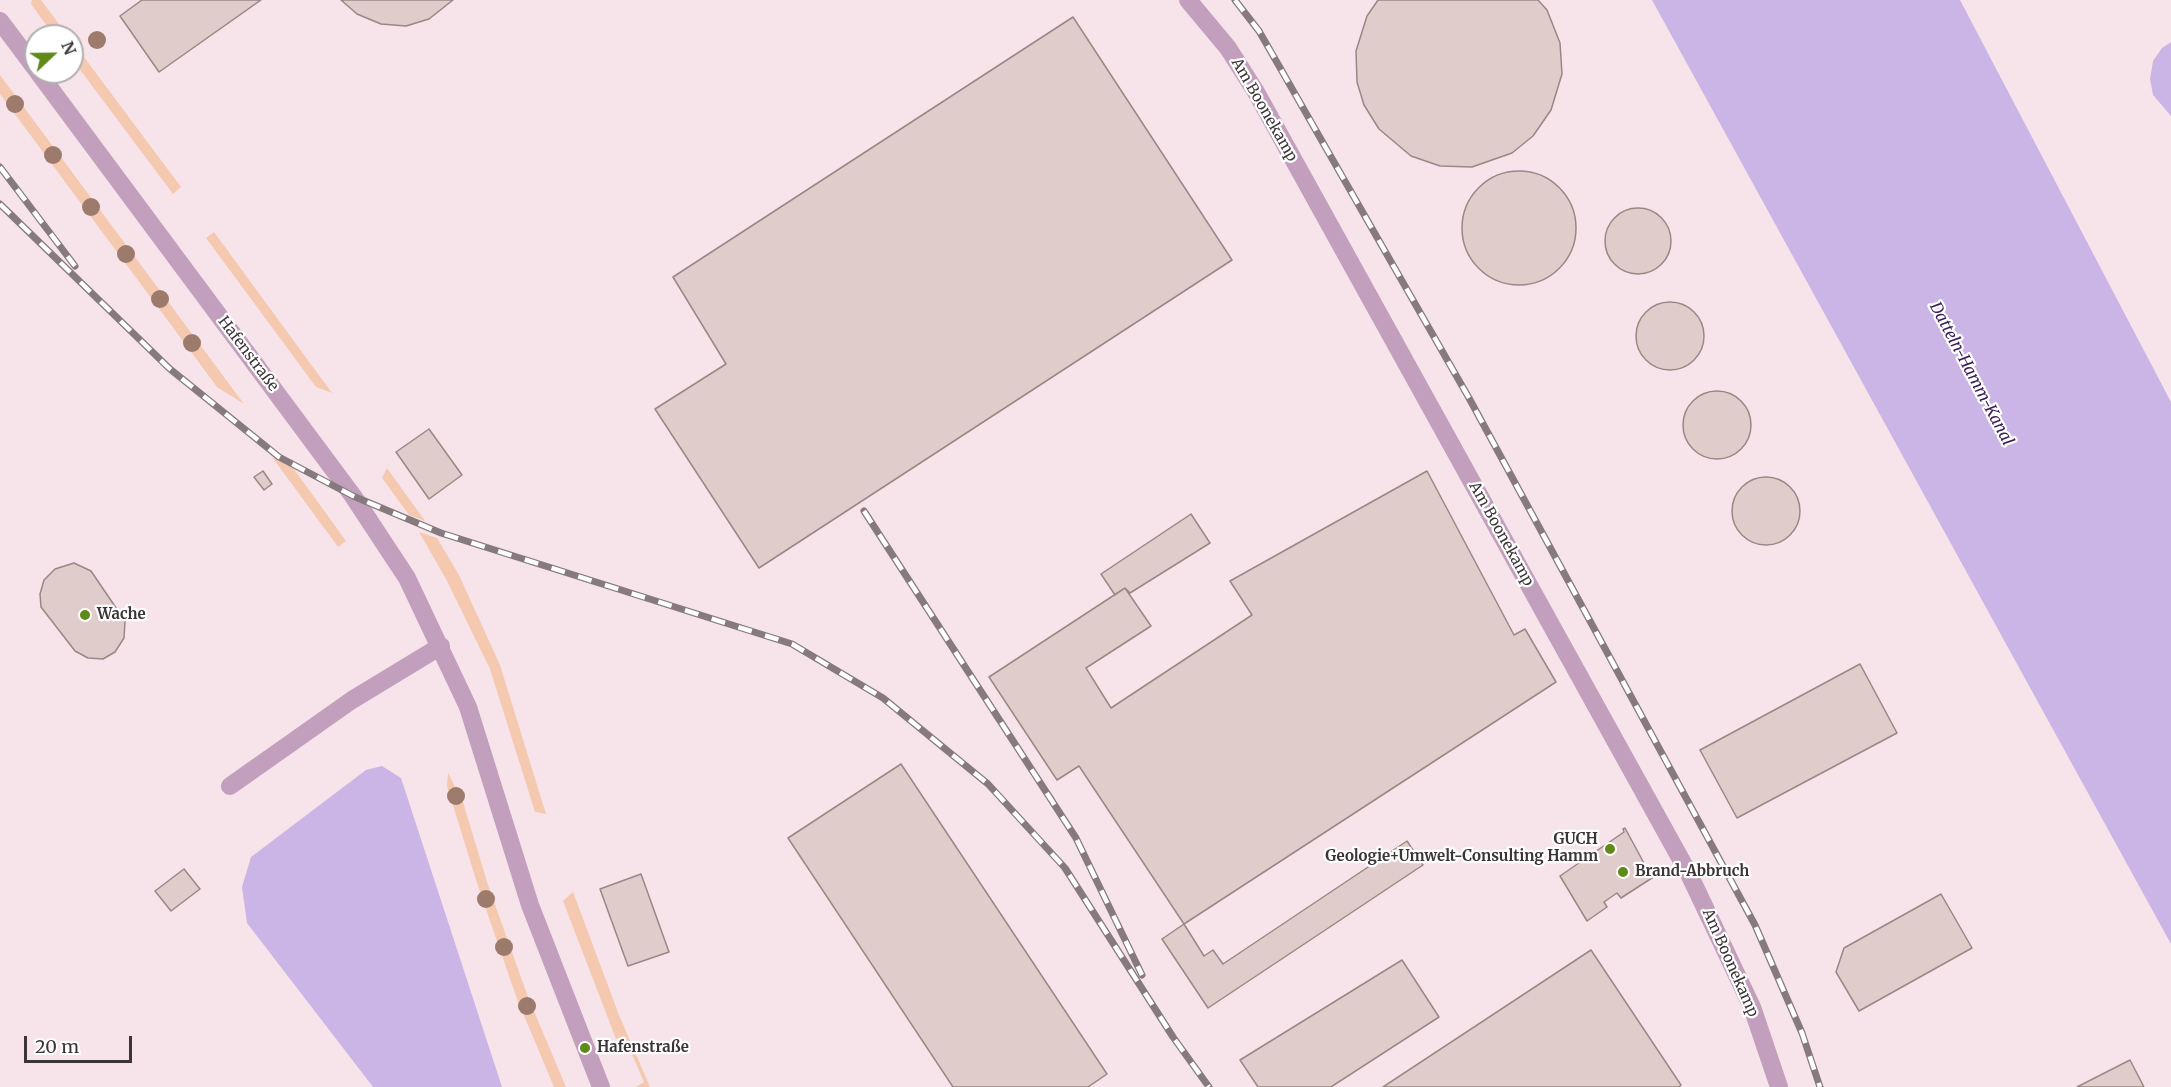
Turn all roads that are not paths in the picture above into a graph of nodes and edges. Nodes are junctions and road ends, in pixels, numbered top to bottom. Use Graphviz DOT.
graph roads {
  1 [pos="1188,0"];
  2 [pos="0,21"];
  3 [pos="24,53"];
  4 [pos="47,84"];
  5 [pos="441,646"];
  6 [pos="230,786"];
  7 [pos="601,1087"];
  8 [pos="1779,1087"];
  1 -- 8 [label="street, Am Boonekamp"];
  2 -- 3 [label="street, Hafenstraße"];
  4 -- 5 [label="street, Hafenstraße"];
  5 -- 6 [label="street"];
  5 -- 7 [label="street, Hafenstraße"];
}
